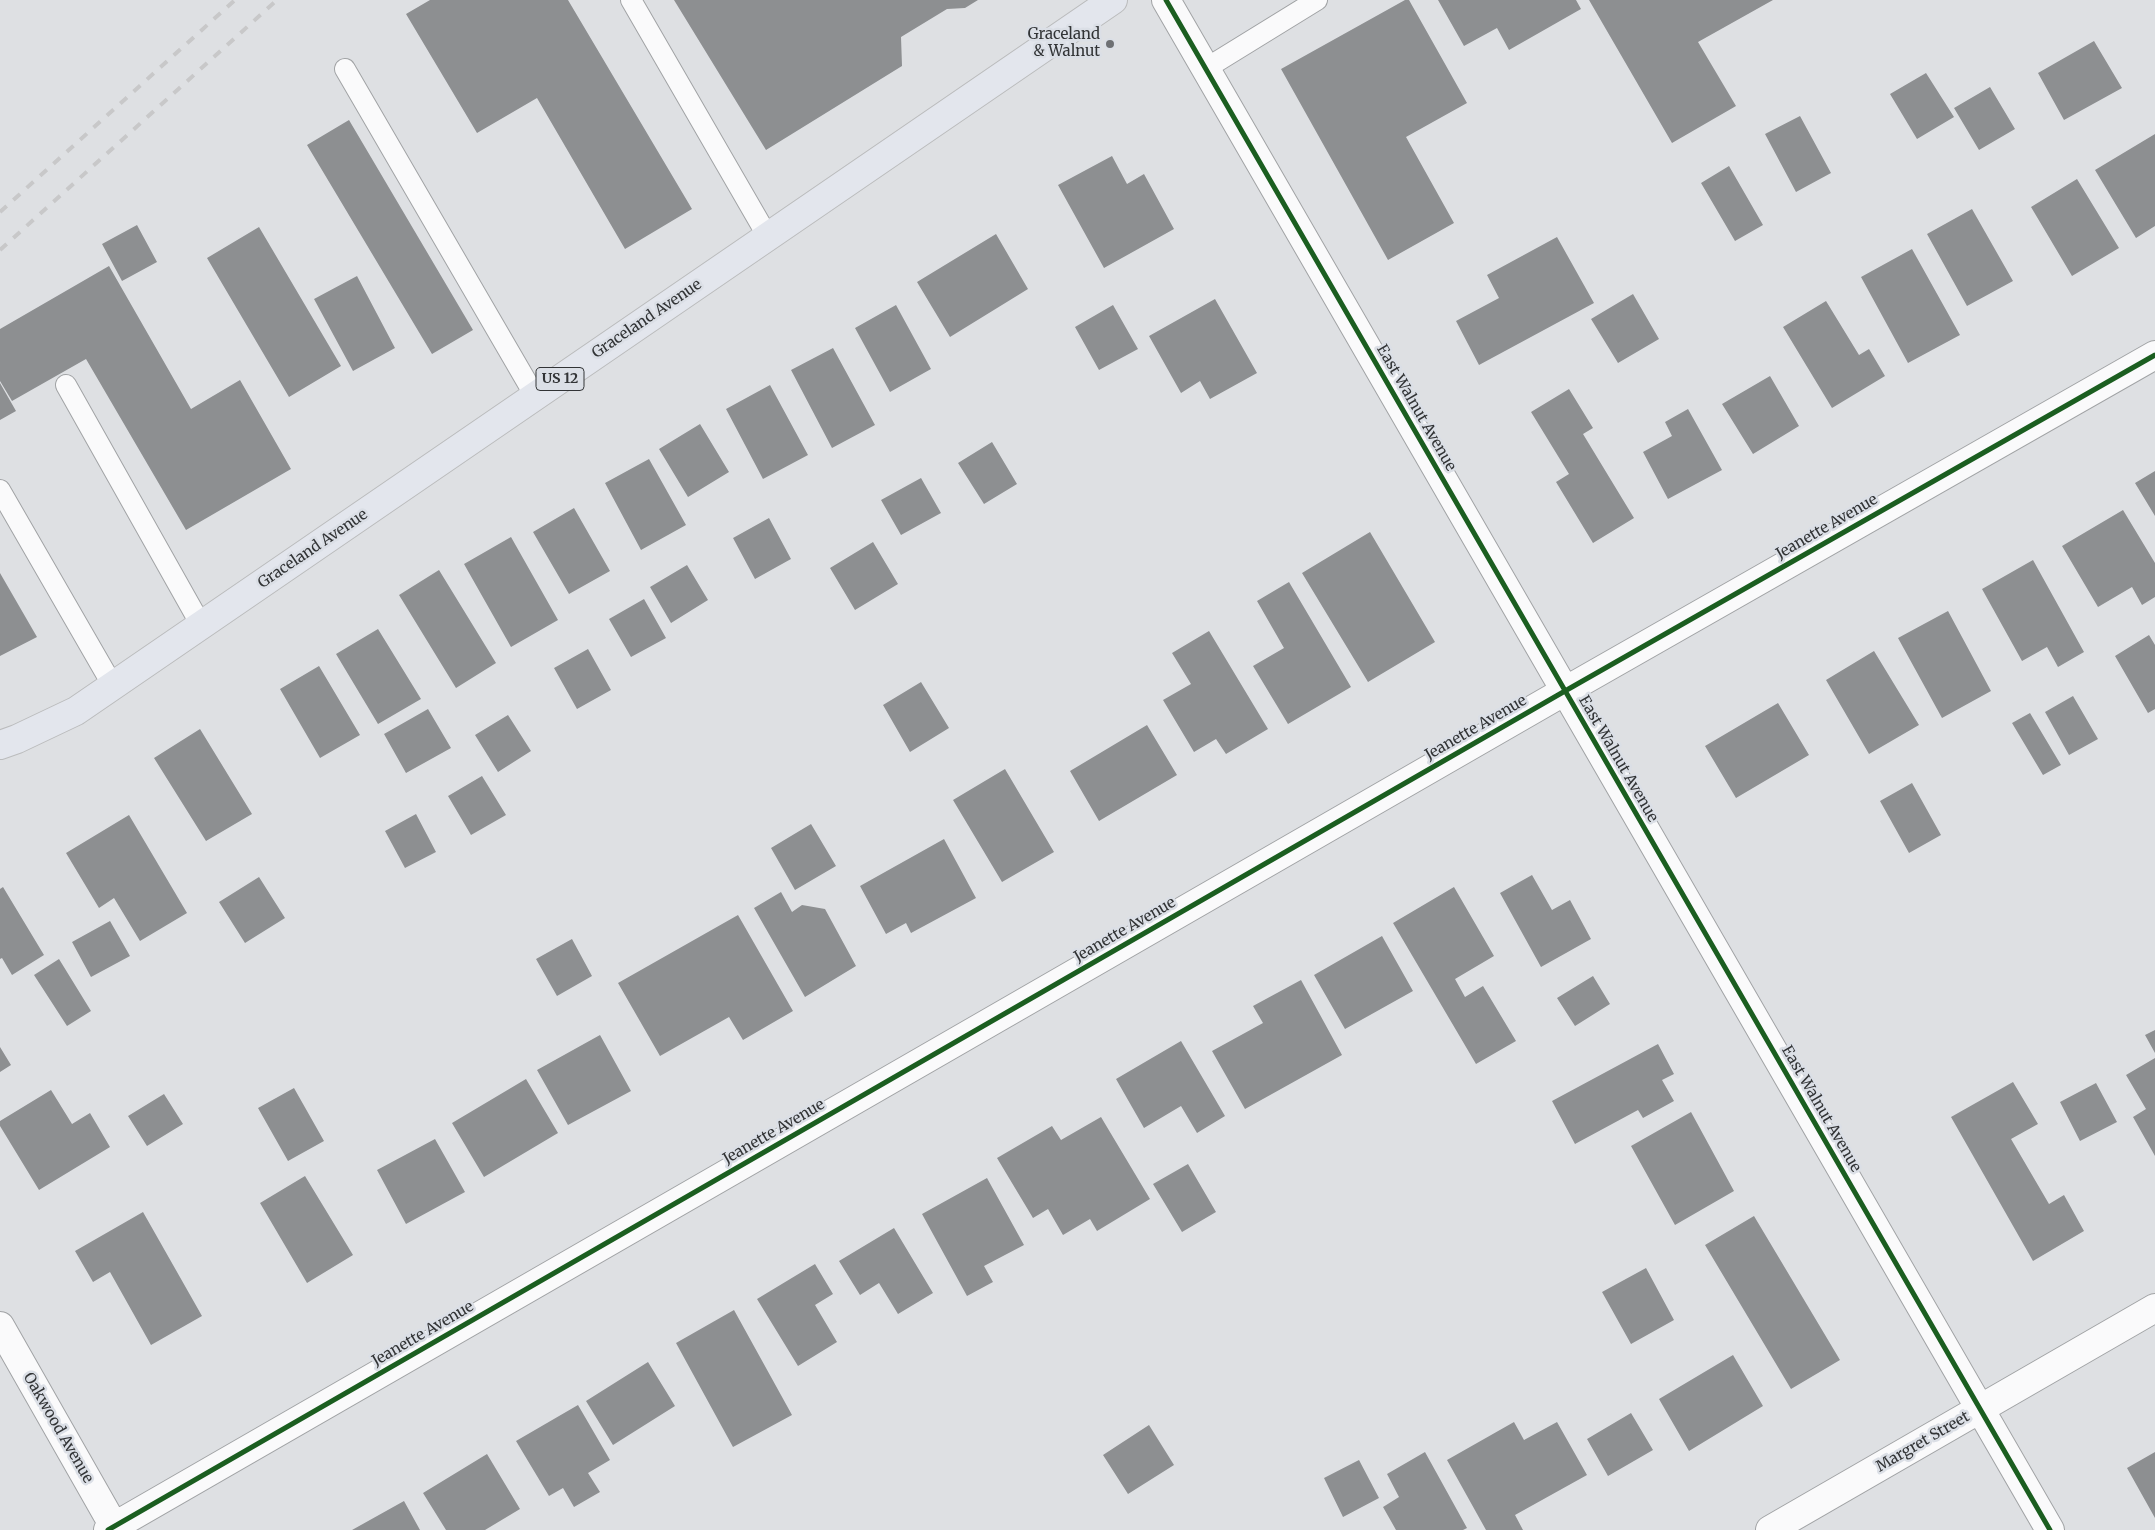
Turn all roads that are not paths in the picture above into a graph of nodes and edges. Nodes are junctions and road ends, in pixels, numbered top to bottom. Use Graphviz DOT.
graph roads {
  1 [pos="631,0"];
  2 [pos="1113,0"];
  3 [pos="1166,0"];
  4 [pos="1317,0"];
  5 [pos="345,69"];
  6 [pos="1205,69"];
  7 [pos="768,237"];
  8 [pos="2155,355"];
  9 [pos="66,385"];
  10 [pos="535,396"];
  11 [pos="0,490"];
  12 [pos="201,625"];
  13 [pos="113,686"];
  14 [pos="1565,691"];
  15 [pos="0,745"];
  16 [pos="2155,1308"];
  17 [pos="0,1326"];
  18 [pos="1980,1409"];
  19 [pos="113,1529"];
  20 [pos="1770,1530"];
  21 [pos="2050,1530"];
  1 -- 7 [label="lane"];
  2 -- 7 [label="main road, Graceland Avenue / US 12"];
  3 -- 6 [label="street, East Walnut Avenue"];
  4 -- 6 [label="lane"];
  5 -- 10 [label="lane"];
  6 -- 14 [label="street, East Walnut Avenue"];
  7 -- 10 [label="main road, Graceland Avenue / US 12"];
  8 -- 14 [label="street, Jeanette Avenue"];
  9 -- 12 [label="lane"];
  10 -- 12 [label="main road, Graceland Avenue / US 12"];
  11 -- 13 [label="lane"];
  12 -- 13 [label="main road, Graceland Avenue / US 12"];
  13 -- 15 [label="main road, Graceland Avenue / US 12"];
  14 -- 18 [label="street, East Walnut Avenue"];
  14 -- 19 [label="street, Jeanette Avenue"];
  16 -- 18 [label="street, Margret Street"];
  17 -- 19 [label="street, Oakwood Avenue"];
  18 -- 20 [label="street, Margret Street"];
  18 -- 21 [label="street, East Walnut Avenue"];
}
